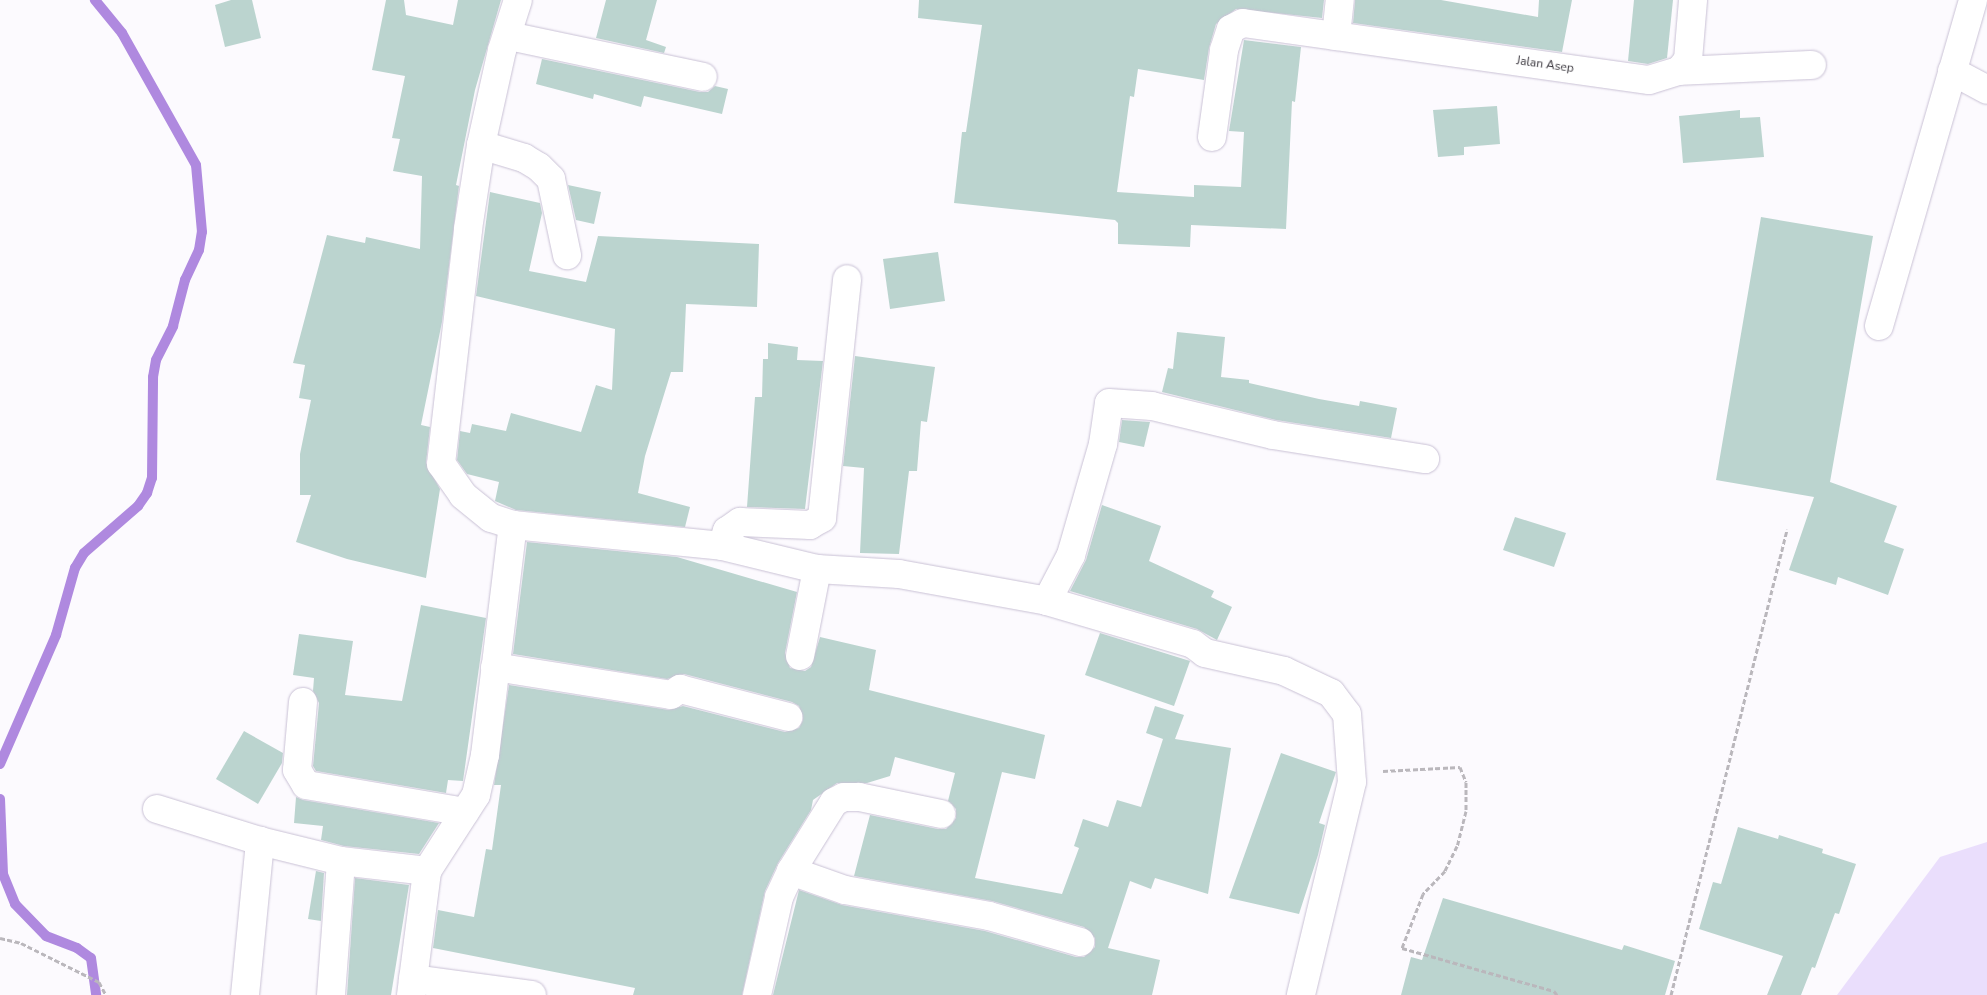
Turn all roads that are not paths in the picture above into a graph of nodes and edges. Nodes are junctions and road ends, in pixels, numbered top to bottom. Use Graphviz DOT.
graph roads {
  1 [pos="518,0"];
  2 [pos="1340,0"];
  3 [pos="1693,0"];
  4 [pos="1973,0"];
  5 [pos="509,36"];
  6 [pos="1336,36"];
  7 [pos="1812,65"];
  8 [pos="1679,71"];
  9 [pos="1952,71"];
  10 [pos="703,77"];
  11 [pos="1987,90"];
  12 [pos="1212,137"];
  13 [pos="481,145"];
  14 [pos="567,256"];
  15 [pos="847,279"];
  16 [pos="1879,326"];
  17 [pos="1425,459"];
  18 [pos="513,525"];
  19 [pos="722,546"];
  20 [pos="817,569"];
  21 [pos="1047,601"];
  22 [pos="800,656"];
  23 [pos="495,667"];
  24 [pos="303,702"];
  25 [pos="788,717"];
  26 [pos="157,809"];
  27 [pos="466,812"];
  28 [pos="941,814"];
  29 [pos="260,841"];
  30 [pos="340,861"];
  31 [pos="427,871"];
  32 [pos="791,871"];
  33 [pos="1080,942"];
  34 [pos="412,987"];
  35 [pos="245,995"];
  36 [pos="331,995"];
  37 [pos="532,995"];
  38 [pos="757,995"];
  39 [pos="1301,995"];
  1 -- 5 [label="street"];
  2 -- 6 [label="street"];
  3 -- 8 [label="street"];
  4 -- 9 [label="street"];
  5 -- 10 [label="street"];
  5 -- 13 [label="street"];
  6 -- 8 [label="street, Jalan Asep"];
  6 -- 12 [label="street, Jalan Asep"];
  7 -- 8 [label="street, Jalan Asep"];
  9 -- 11 [label="street"];
  9 -- 16 [label="street"];
  13 -- 14 [label="street"];
  13 -- 18 [label="street"];
  15 -- 19 [label="street"];
  17 -- 21 [label="street"];
  18 -- 19 [label="street"];
  18 -- 23 [label="street"];
  19 -- 20 [label="street"];
  20 -- 21 [label="street"];
  20 -- 22 [label="street"];
  21 -- 39 [label="street"];
  23 -- 25 [label="street"];
  23 -- 27 [label="street"];
  24 -- 27 [label="street"];
  26 -- 29 [label="street"];
  27 -- 31 [label="street"];
  28 -- 32 [label="street"];
  29 -- 30 [label="street"];
  29 -- 35 [label="street"];
  30 -- 31 [label="street"];
  30 -- 36 [label="street"];
  31 -- 34 [label="street"];
  32 -- 33 [label="street"];
  32 -- 38 [label="street"];
  34 -- 37 [label="street"];
}
